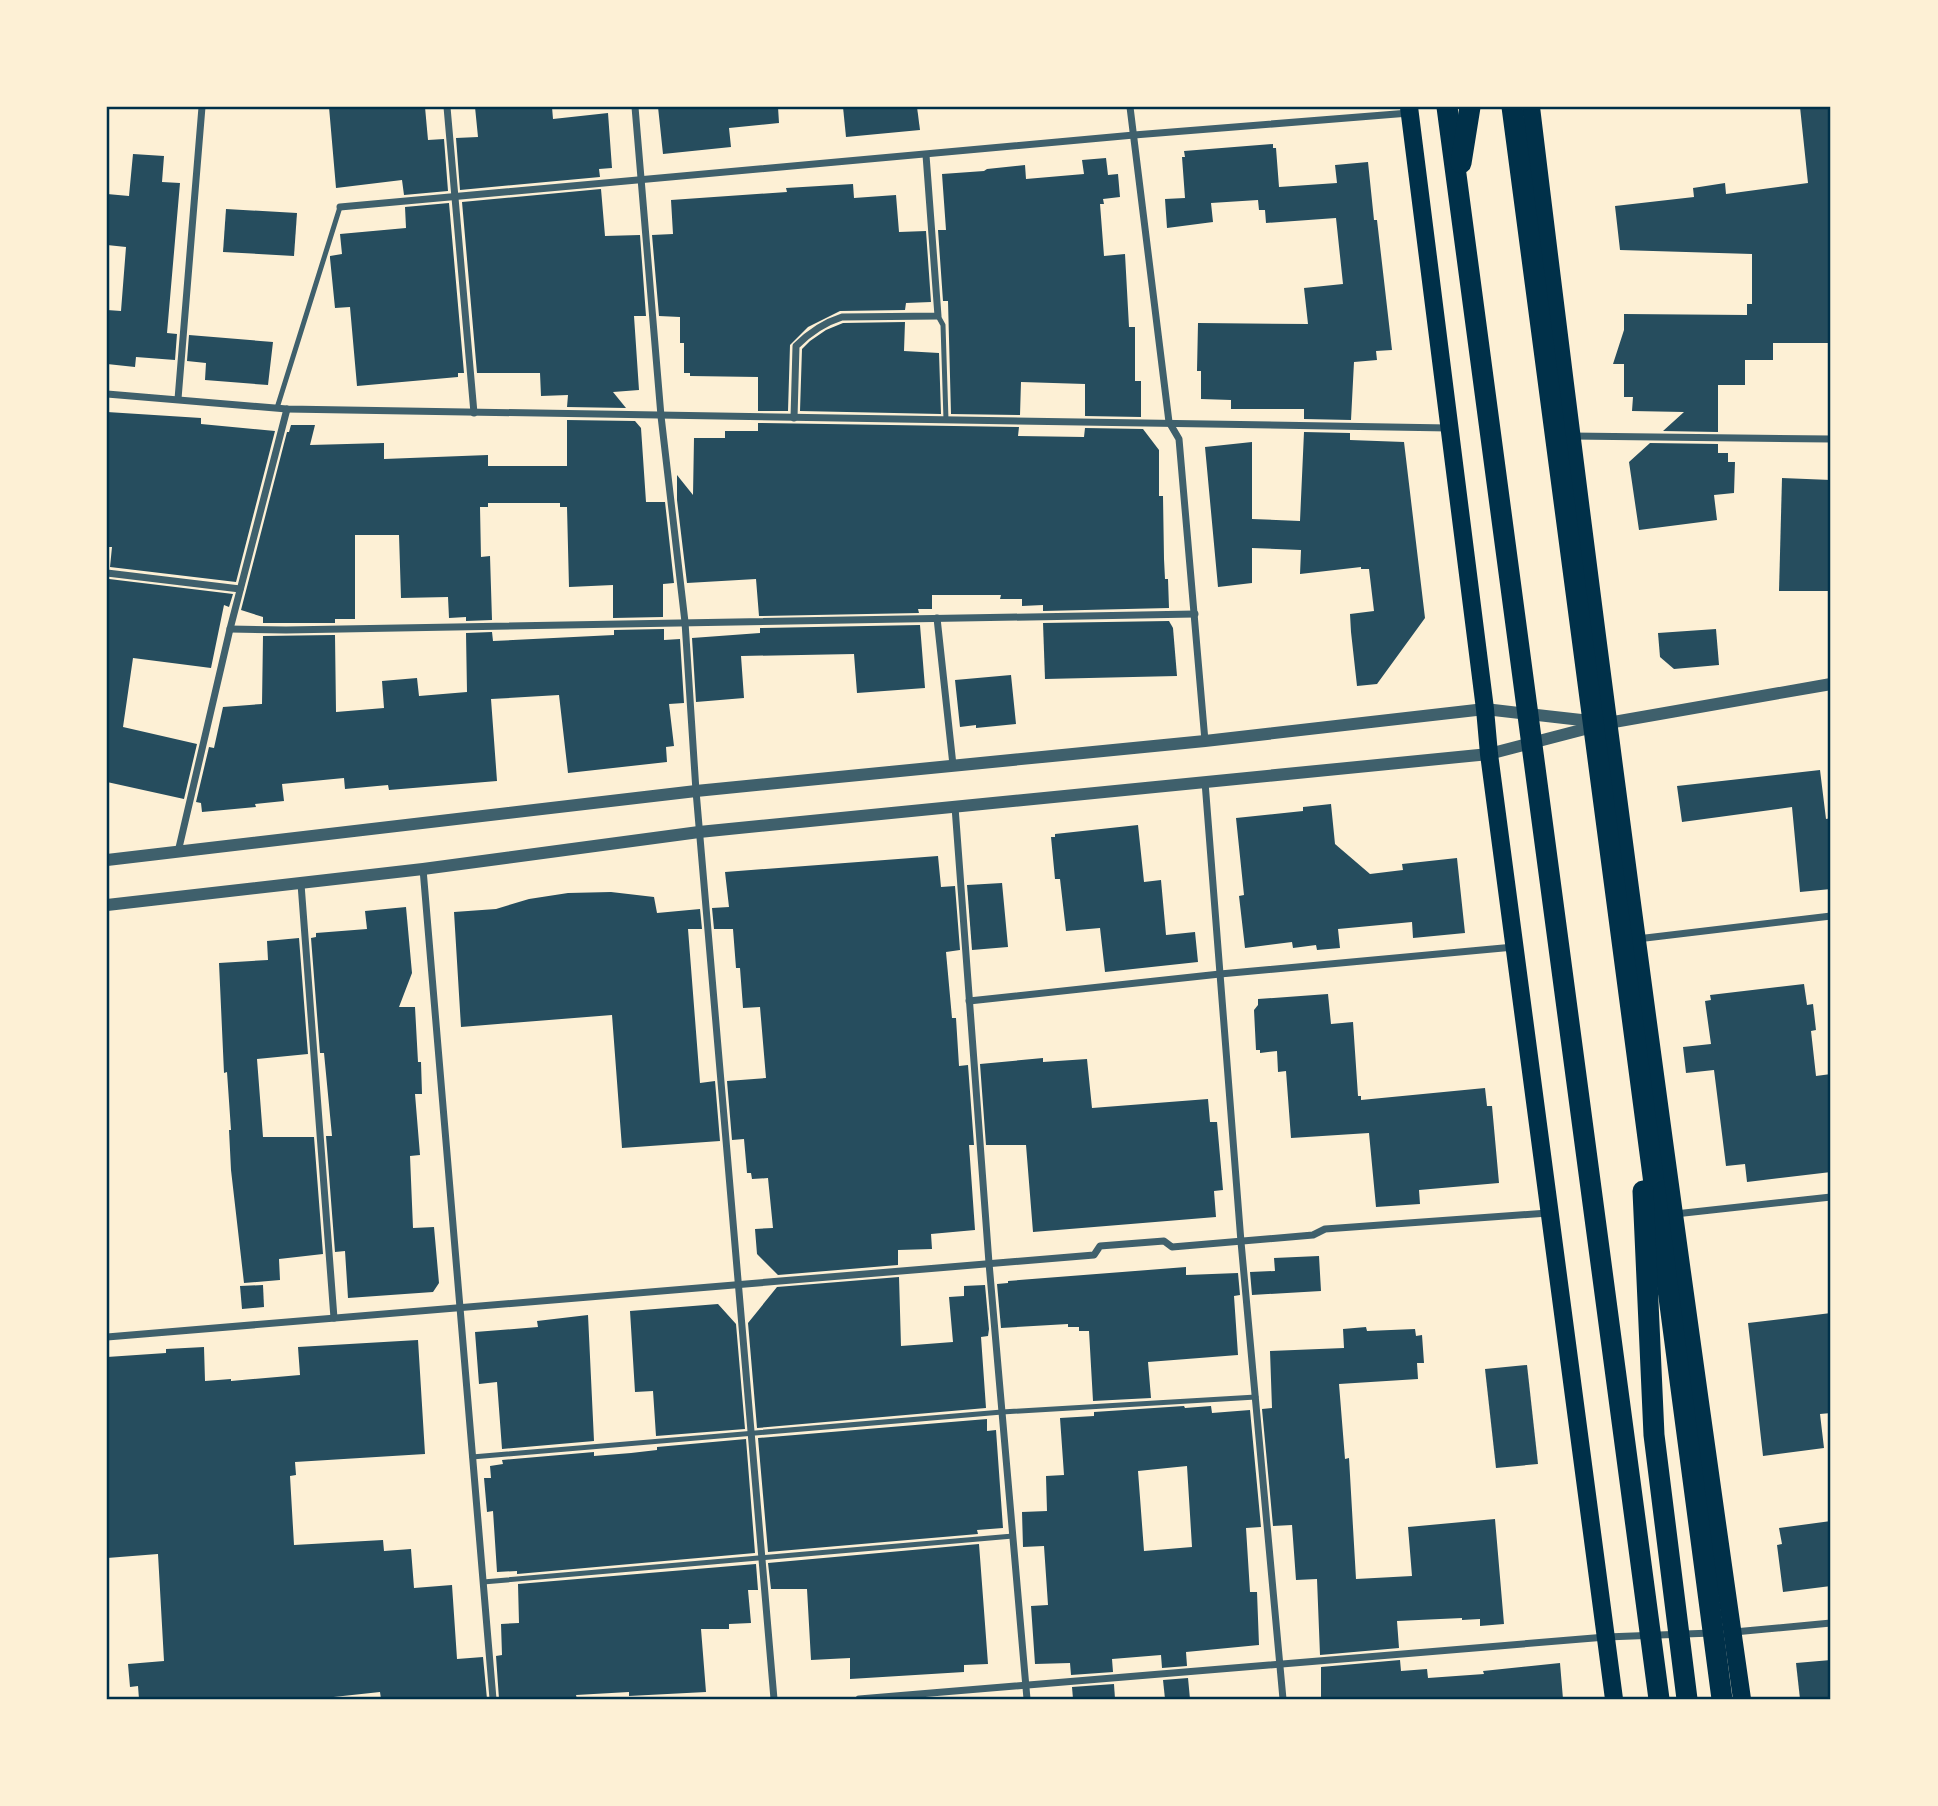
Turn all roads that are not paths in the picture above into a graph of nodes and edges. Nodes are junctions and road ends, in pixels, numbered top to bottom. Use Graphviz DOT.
graph roads {
  1 [pos="202,107"];
  2 [pos="447,107"];
  3 [pos="635,107"];
  4 [pos="1130,107"];
  5 [pos="1447,107"];
  6 [pos="1470,107"];
  7 [pos="1512,107"];
  8 [pos="1531,107"];
  9 [pos="1409,110"];
  10 [pos="1134,135"];
  11 [pos="926,155"];
  12 [pos="642,180"];
  13 [pos="1457,185"];
  14 [pos="455,198"];
  15 [pos="340,207"];
  16 [pos="938,316"];
  17 [pos="107,394"];
  18 [pos="178,399"];
  19 [pos="277,408"];
  20 [pos="287,409"];
  21 [pos="474,413"];
  22 [pos="661,416"];
  23 [pos="793,418"];
  24 [pos="946,420"];
  25 [pos="1169,422"];
  26 [pos="1450,428"];
  27 [pos="1571,436"];
  28 [pos="1831,439"];
  29 [pos="107,573"];
  30 [pos="240,589"];
  31 [pos="1195,614"];
  32 [pos="937,618"];
  33 [pos="685,622"];
  34 [pos="229,629"];
  35 [pos="1831,684"];
  36 [pos="1485,709"];
  37 [pos="1608,723"];
  38 [pos="1205,740"];
  39 [pos="1489,754"];
  40 [pos="953,765"];
  41 [pos="1205,782"];
  42 [pos="696,791"];
  43 [pos="955,807"];
  44 [pos="699,832"];
  45 [pos="178,852"];
  46 [pos="107,860"];
  47 [pos="423,869"];
  48 [pos="1628,874"];
  49 [pos="300,884"];
  50 [pos="107,905"];
  51 [pos="1831,916"];
  52 [pos="1636,939"];
  53 [pos="1515,947"];
  54 [pos="1220,974"];
  55 [pos="969,1001"];
  56 [pos="1831,1197"];
  57 [pos="1549,1213"];
  58 [pos="1674,1215"];
  59 [pos="1241,1242"];
  60 [pos="989,1263"];
  61 [pos="738,1284"];
  62 [pos="460,1307"];
  63 [pos="334,1318"];
  64 [pos="107,1337"];
  65 [pos="1256,1397"];
  66 [pos="1002,1412"];
  67 [pos="751,1432"];
  68 [pos="472,1457"];
  69 [pos="1013,1536"];
  70 [pos="762,1558"];
  71 [pos="483,1582"];
  72 [pos="1831,1623"];
  73 [pos="1732,1632"];
  74 [pos="1606,1637"];
  75 [pos="1280,1664"];
  76 [pos="1026,1685"];
  77 [pos="492,1699"];
  78 [pos="774,1699"];
  79 [pos="859,1699"];
  80 [pos="1027,1699"];
  81 [pos="1283,1699"];
  82 [pos="1614,1699"];
  83 [pos="1659,1699"];
  84 [pos="1687,1699"];
  85 [pos="1723,1699"];
  86 [pos="1742,1699"];
  1 -- 18 [label="street"];
  2 -- 14 [label="street"];
  3 -- 12 [label="street"];
  4 -- 10 [label="street"];
  5 -- 13 [label="highway"];
  6 -- 13 [label="highway"];
  7 -- 85 [label="highway"];
  8 -- 27 [label="main road"];
  9 -- 10 [label="street"];
  9 -- 26 [label="main road"];
  10 -- 11 [label="street"];
  10 -- 25 [label="street"];
  11 -- 12 [label="street"];
  11 -- 16 [label="street"];
  12 -- 14 [label="street"];
  12 -- 22 [label="street"];
  13 -- 83 [label="highway"];
  14 -- 15 [label="street"];
  14 -- 21 [label="street"];
  15 -- 19 [label="lane"];
  16 -- 23 [label="street"];
  16 -- 24 [label="lane"];
  17 -- 18 [label="street"];
  18 -- 19 [label="street"];
  19 -- 20 [label="street"];
  20 -- 21 [label="street"];
  20 -- 30 [label="street"];
  21 -- 22 [label="street"];
  22 -- 23 [label="street"];
  22 -- 33 [label="street"];
  23 -- 24 [label="street"];
  24 -- 25 [label="street"];
  25 -- 26 [label="street"];
  25 -- 31 [label="street"];
  26 -- 36 [label="main road"];
  27 -- 28 [label="street"];
  27 -- 37 [label="main road"];
  29 -- 30 [label="street"];
  30 -- 34 [label="street"];
  31 -- 32 [label="street"];
  31 -- 38 [label="street"];
  32 -- 33 [label="street"];
  32 -- 40 [label="street"];
  33 -- 34 [label="street"];
  33 -- 42 [label="street"];
  34 -- 45 [label="street"];
  35 -- 37 [label="street"];
  36 -- 37 [label="street"];
  36 -- 38 [label="street"];
  36 -- 39 [label="main road"];
  37 -- 39 [label="street"];
  37 -- 48 [label="main road"];
  38 -- 40 [label="street"];
  39 -- 41 [label="street"];
  39 -- 53 [label="main road"];
  40 -- 42 [label="street"];
  41 -- 43 [label="street"];
  41 -- 54 [label="street"];
  42 -- 44 [label="street"];
  42 -- 45 [label="street"];
  43 -- 44 [label="street"];
  43 -- 55 [label="street"];
  44 -- 47 [label="street"];
  44 -- 61 [label="street"];
  45 -- 46 [label="street"];
  47 -- 49 [label="street"];
  47 -- 62 [label="street"];
  48 -- 52 [label="main road"];
  48 -- 84 [label="highway"];
  49 -- 50 [label="street"];
  49 -- 63 [label="street"];
  51 -- 52 [label="street"];
  52 -- 58 [label="main road"];
  53 -- 54 [label="street"];
  53 -- 57 [label="main road"];
  54 -- 55 [label="street"];
  54 -- 59 [label="street"];
  55 -- 60 [label="street"];
  56 -- 58 [label="street"];
  57 -- 59 [label="street"];
  57 -- 74 [label="main road"];
  58 -- 73 [label="main road"];
  59 -- 60 [label="street"];
  59 -- 65 [label="street"];
  60 -- 61 [label="street"];
  60 -- 66 [label="street"];
  61 -- 62 [label="street"];
  61 -- 67 [label="street"];
  62 -- 63 [label="street"];
  62 -- 68 [label="street"];
  63 -- 64 [label="street"];
  65 -- 66 [label="lane"];
  65 -- 75 [label="street"];
  66 -- 67 [label="lane"];
  66 -- 69 [label="street"];
  67 -- 68 [label="lane"];
  67 -- 70 [label="street"];
  68 -- 71 [label="street"];
  69 -- 70 [label="lane"];
  69 -- 76 [label="street"];
  70 -- 71 [label="lane"];
  70 -- 78 [label="street"];
  71 -- 77 [label="street"];
  72 -- 73 [label="street"];
  73 -- 74 [label="street"];
  73 -- 86 [label="main road"];
  74 -- 75 [label="street"];
  74 -- 82 [label="main road"];
  75 -- 76 [label="street"];
  75 -- 81 [label="street"];
  76 -- 79 [label="street"];
  76 -- 80 [label="street"];
}
